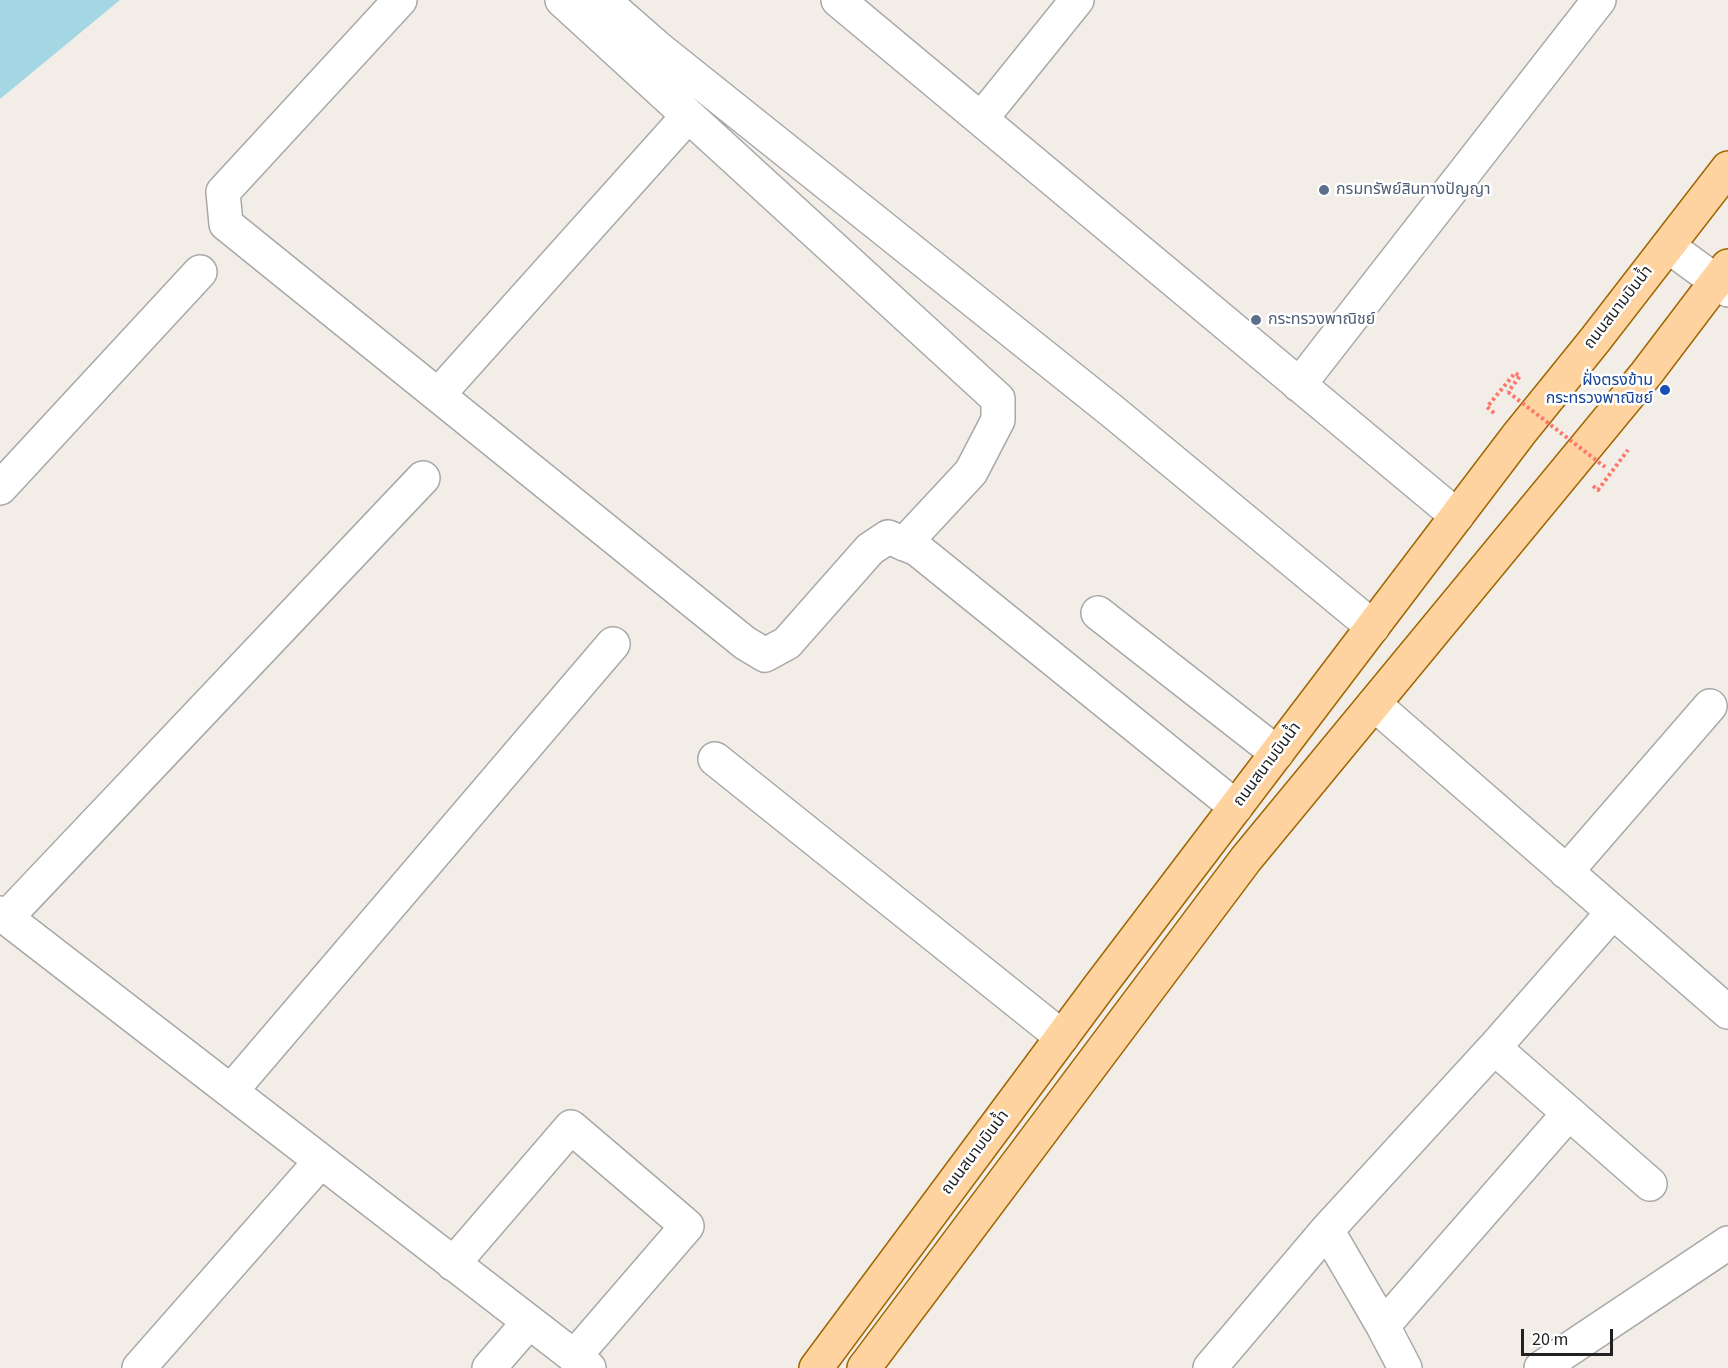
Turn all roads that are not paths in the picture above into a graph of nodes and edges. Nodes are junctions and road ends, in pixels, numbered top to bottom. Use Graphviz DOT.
graph roads {
  1 [pos="400,0"];
  2 [pos="562,0"];
  3 [pos="603,0"];
  4 [pos="838,0"];
  5 [pos="1077,0"];
  6 [pos="1599,0"];
  7 [pos="688,116"];
  8 [pos="981,119"];
  9 [pos="1728,168"];
  10 [pos="1668,246"];
  11 [pos="200,272"];
  12 [pos="1724,279"];
  13 [pos="1299,385"];
  14 [pos="438,395"];
  15 [pos="423,478"];
  16 [pos="0,488"];
  17 [pos="1457,516"];
  18 [pos="904,544"];
  19 [pos="1098,613"];
  20 [pos="1373,627"];
  21 [pos="613,644"];
  22 [pos="1374,704"];
  23 [pos="1710,706"];
  24 [pos="1277,753"];
  25 [pos="715,759"];
  26 [pos="1236,807"];
  27 [pos="1566,872"];
  28 [pos="1613,912"];
  29 [pos="3,916"];
  30 [pos="1728,1012"];
  31 [pos="1062,1037"];
  32 [pos="1493,1049"];
  33 [pos="231,1091"];
  34 [pos="1569,1113"];
  35 [pos="321,1161"];
  36 [pos="1650,1184"];
  37 [pos="1327,1230"];
  38 [pos="1728,1243"];
  39 [pos="453,1264"];
  40 [pos="529,1322"];
  41 [pos="1383,1326"];
  42 [pos="581,1362"];
  43 [pos="139,1368"];
  44 [pos="489,1368"];
  45 [pos="816,1368"];
  46 [pos="864,1368"];
  47 [pos="1210,1368"];
  48 [pos="1405,1368"];
  49 [pos="1541,1368"];
  1 -- 14 [label="street"];
  2 -- 7 [label="street"];
  3 -- 20 [label="street"];
  4 -- 8 [label="street"];
  5 -- 8 [label="street"];
  6 -- 13 [label="street"];
  7 -- 14 [label="street"];
  7 -- 18 [label="street"];
  8 -- 13 [label="street"];
  9 -- 10 [label="main road, ถนนสนามบินน้ำ"];
  10 -- 12 [label="street"];
  10 -- 17 [label="main road, ถนนสนามบินน้ำ"];
  11 -- 16 [label="street"];
  12 -- 22 [label="main road"];
  13 -- 17 [label="street"];
  14 -- 18 [label="street"];
  15 -- 29 [label="street"];
  17 -- 20 [label="main road, ถนนสนามบินน้ำ"];
  18 -- 26 [label="street"];
  19 -- 24 [label="street"];
  20 -- 24 [label="main road, ถนนสนามบินน้ำ"];
  21 -- 33 [label="street"];
  22 -- 27 [label="street"];
  22 -- 46 [label="main road"];
  23 -- 27 [label="street"];
  24 -- 26 [label="main road, ถนนสนามบินน้ำ"];
  25 -- 31 [label="street"];
  26 -- 31 [label="main road, ถนนสนามบินน้ำ"];
  27 -- 28 [label="street"];
  28 -- 30 [label="street"];
  28 -- 32 [label="street"];
  29 -- 33 [label="street"];
  31 -- 45 [label="main road, ถนนสนามบินน้ำ"];
  32 -- 34 [label="street"];
  32 -- 37 [label="street"];
  33 -- 35 [label="street"];
  34 -- 36 [label="street"];
  34 -- 41 [label="street"];
  35 -- 39 [label="street"];
  35 -- 43 [label="street"];
  37 -- 41 [label="street"];
  37 -- 47 [label="street"];
  38 -- 49 [label="street"];
  39 -- 40 [label="street"];
  39 -- 42 [label="street"];
  40 -- 42 [label="street"];
  40 -- 44 [label="street"];
  41 -- 48 [label="street"];
}
